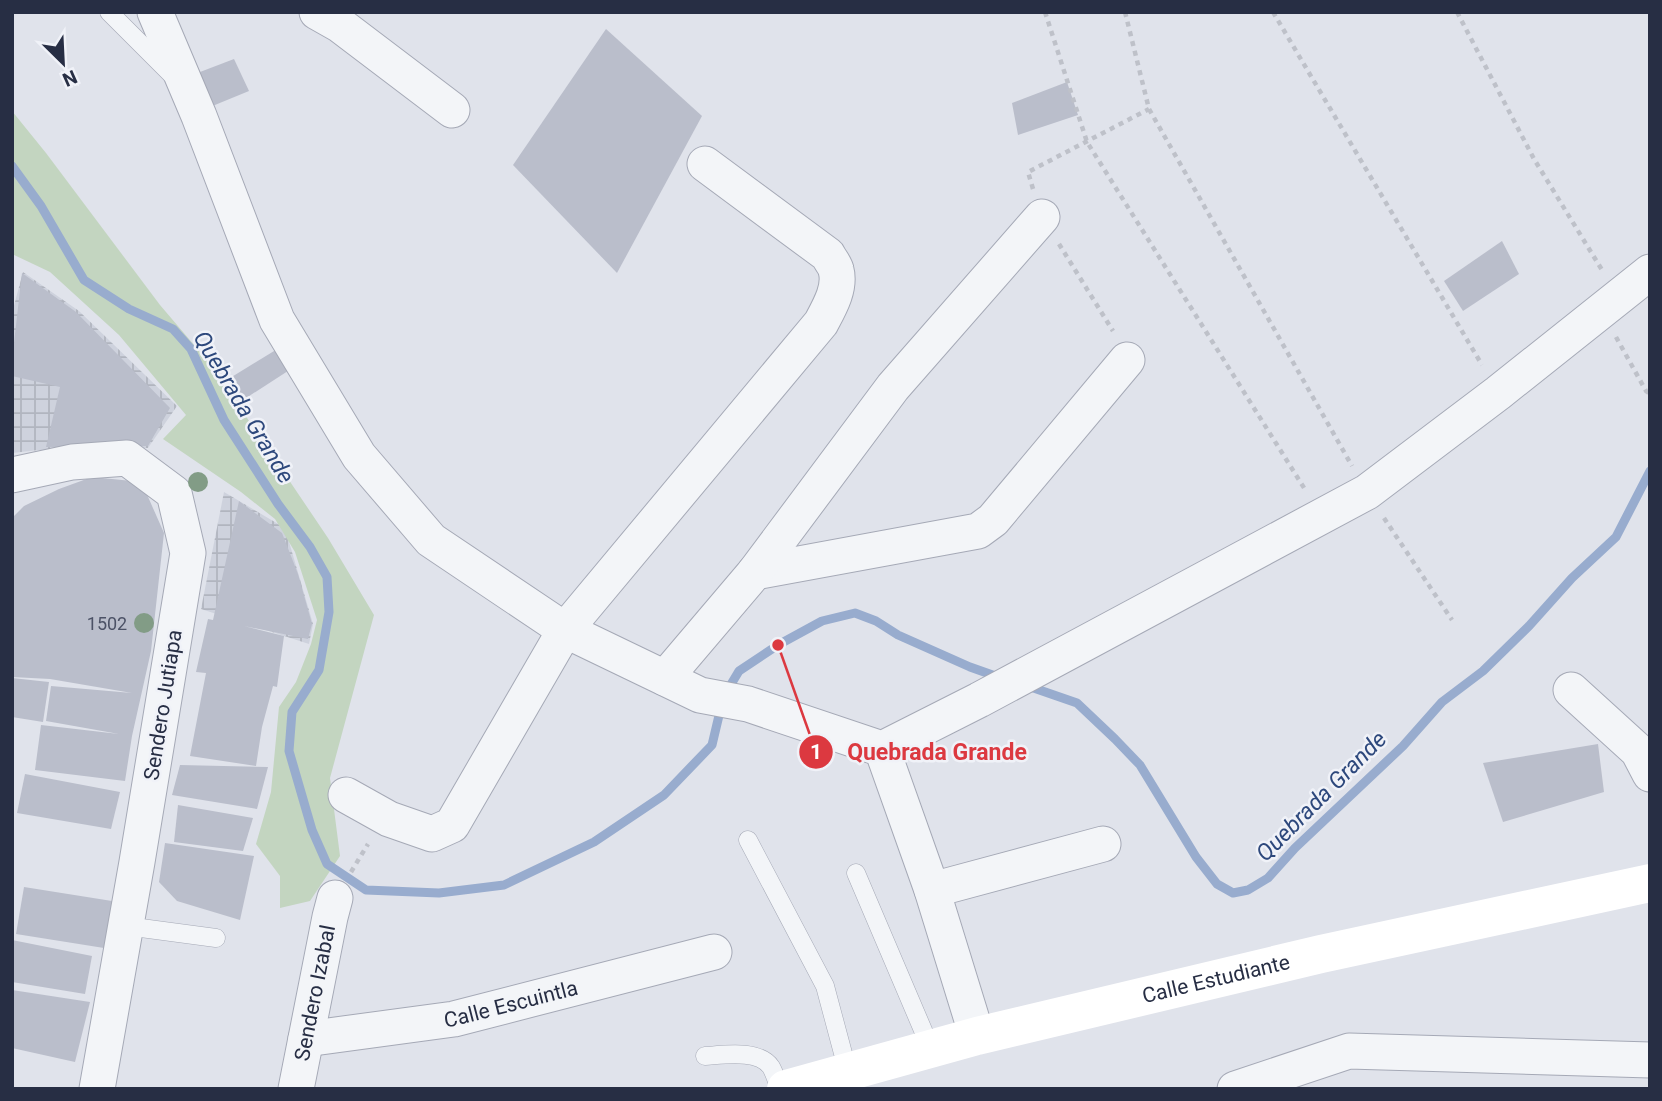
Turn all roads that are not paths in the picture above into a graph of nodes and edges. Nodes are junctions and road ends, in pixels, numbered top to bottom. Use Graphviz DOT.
graph roads {
  1 [pos="109,12"];
  2 [pos="155,12"];
  3 [pos="317,12"];
  4 [pos="188,90"];
  5 [pos="452,110"];
  6 [pos="705,164"];
  7 [pos="1042,217"];
  8 [pos="1650,272"];
  9 [pos="1127,360"];
  10 [pos="12,475"];
  11 [pos="755,572"];
  12 [pos="565,630"];
  13 [pos="665,678"];
  14 [pos="1571,690"];
  15 [pos="882,749"];
  16 [pos="1650,774"];
  17 [pos="346,795"];
  18 [pos="748,840"];
  19 [pos="1102,844"];
  20 [pos="856,873"];
  21 [pos="1650,883"];
  22 [pos="932,890"];
  23 [pos="335,898"];
  24 [pos="126,926"];
  25 [pos="216,938"];
  26 [pos="714,952"];
  27 [pos="978,1036"];
  28 [pos="306,1039"];
  29 [pos="931,1049"];
  30 [pos="705,1056"];
  31 [pos="1650,1060"];
  32 [pos="848,1072"];
  33 [pos="97,1089"];
  34 [pos="296,1089"];
  35 [pos="780,1089"];
  36 [pos="786,1089"];
  37 [pos="1235,1089"];
  1 -- 4 [label="lane"];
  2 -- 4 [label="street"];
  3 -- 5 [label="street"];
  4 -- 12 [label="street"];
  6 -- 12 [label="street"];
  7 -- 11 [label="street"];
  8 -- 15 [label="street"];
  9 -- 11 [label="street"];
  10 -- 24 [label="street, Sendero Jutiapa"];
  11 -- 13 [label="street"];
  12 -- 13 [label="street"];
  12 -- 17 [label="street"];
  13 -- 15 [label="street"];
  14 -- 16 [label="street"];
  15 -- 22 [label="street"];
  18 -- 32 [label="lane"];
  19 -- 22 [label="street"];
  20 -- 29 [label="lane"];
  21 -- 27 [label="street, Calle Estudiante"];
  22 -- 27 [label="street"];
  23 -- 28 [label="street, Sendero Izabal"];
  24 -- 25 [label="lane"];
  24 -- 33 [label="street, Sendero Jutiapa"];
  26 -- 28 [label="street, Calle Escuintla"];
  27 -- 29 [label="street, Calle Estudiante"];
  28 -- 34 [label="street, Sendero Izabal"];
  29 -- 32 [label="street, Calle Estudiante"];
  30 -- 35 [label="lane"];
  31 -- 37 [label="street"];
  32 -- 36 [label="street, Calle Estudiante"];
}
